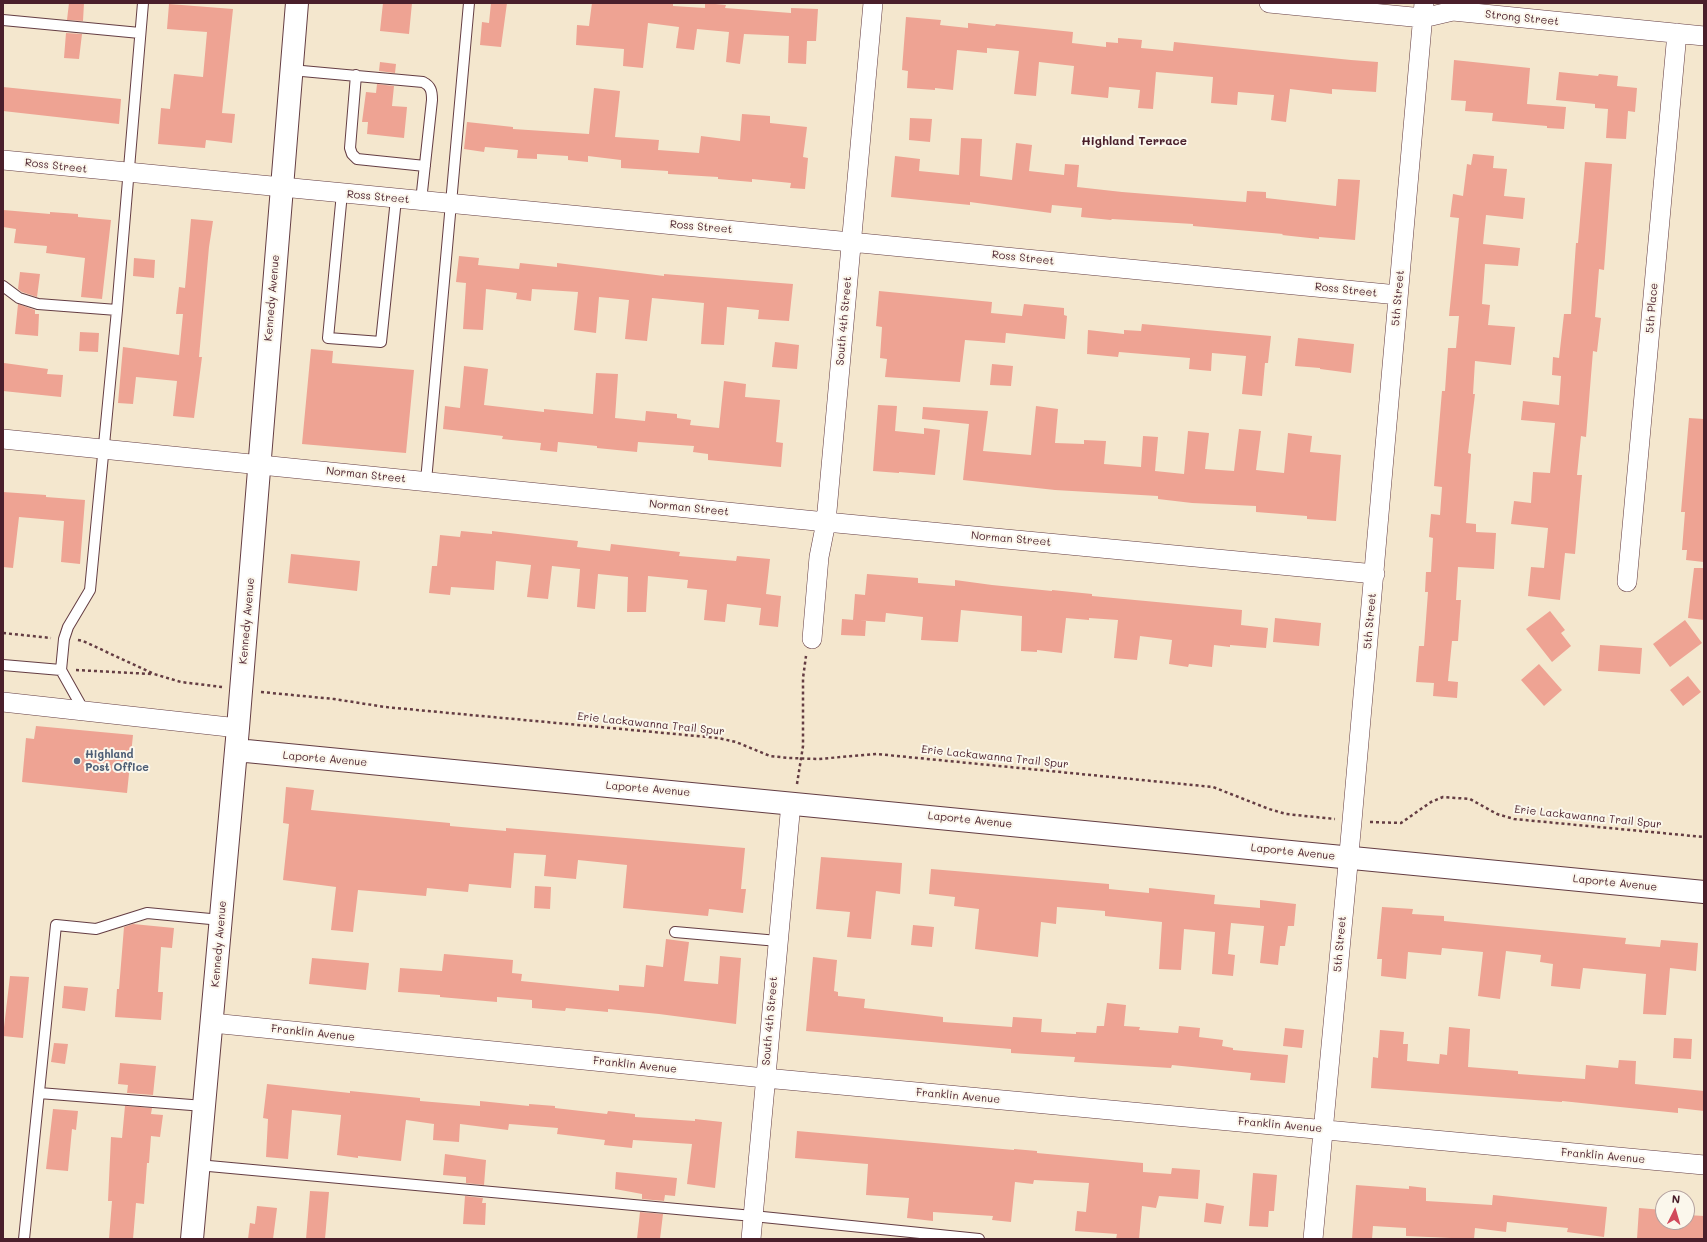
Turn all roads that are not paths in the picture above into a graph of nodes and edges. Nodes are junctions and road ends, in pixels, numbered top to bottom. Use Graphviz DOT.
graph roads {
  1 [pos="143,3"];
  2 [pos="297,3"];
  3 [pos="469,3"];
  4 [pos="873,3"];
  5 [pos="1269,3"];
  6 [pos="1424,11"];
  7 [pos="3,20"];
  8 [pos="140,33"];
  9 [pos="1677,33"];
  10 [pos="1704,36"];
  11 [pos="291,70"];
  12 [pos="356,75"];
  13 [pos="3,160"];
  14 [pos="425,166"];
  15 [pos="129,173"];
  16 [pos="281,188"];
  17 [pos="342,193"];
  18 [pos="396,199"];
  19 [pos="421,201"];
  20 [pos="451,204"];
  21 [pos="851,242"];
  22 [pos="3,286"];
  23 [pos="1398,295"];
  24 [pos="117,310"];
  25 [pos="3,439"];
  26 [pos="104,449"];
  27 [pos="259,464"];
  28 [pos="426,481"];
  29 [pos="826,522"];
  30 [pos="1374,574"];
  31 [pos="1627,582"];
  32 [pos="812,639"];
  33 [pos="3,665"];
  34 [pos="61,670"];
  35 [pos="3,706"];
  36 [pos="84,711"];
  37 [pos="238,728"];
  38 [pos="236,750"];
  39 [pos="791,803"];
  40 [pos="1348,857"];
  41 [pos="1704,892"];
  42 [pos="221,920"];
  43 [pos="675,932"];
  44 [pos="778,942"];
  45 [pos="212,1023"];
  46 [pos="765,1078"];
  47 [pos="39,1093"];
  48 [pos="204,1106"];
  49 [pos="1323,1129"];
  50 [pos="198,1165"];
  51 [pos="1704,1165"];
  52 [pos="753,1216"];
  53 [pos="24,1239"];
  54 [pos="192,1239"];
  55 [pos="751,1239"];
  56 [pos="979,1239"];
  57 [pos="1313,1239"];
  1 -- 8 [label="lane"];
  2 -- 11 [label="street, Kennedy Avenue"];
  3 -- 20 [label="lane"];
  4 -- 21 [label="street, South 4th Street"];
  5 -- 6 [label="street, Strong Street"];
  6 -- 9 [label="street, Strong Street"];
  6 -- 23 [label="street, 5th Street"];
  7 -- 8 [label="lane"];
  8 -- 15 [label="lane"];
  9 -- 10 [label="street, Strong Street"];
  9 -- 31 [label="street, 5th Place"];
  11 -- 12 [label="lane"];
  11 -- 16 [label="street, Kennedy Avenue"];
  12 -- 14 [label="lane"];
  12 -- 14 [label="lane"];
  13 -- 15 [label="street, Ross Street"];
  14 -- 19 [label="lane"];
  15 -- 16 [label="street, Ross Street"];
  15 -- 24 [label="lane"];
  16 -- 17 [label="street, Ross Street"];
  16 -- 27 [label="street, Kennedy Avenue"];
  17 -- 18 [label="street, Ross Street"];
  17 -- 18 [label="lane"];
  18 -- 19 [label="street, Ross Street"];
  19 -- 20 [label="street, Ross Street"];
  20 -- 21 [label="street, Ross Street"];
  20 -- 28 [label="lane"];
  21 -- 23 [label="street, Ross Street"];
  21 -- 29 [label="street, South 4th Street"];
  22 -- 24 [label="lane"];
  23 -- 30 [label="street, 5th Street"];
  24 -- 26 [label="lane"];
  25 -- 26 [label="street, Norman Street"];
  26 -- 27 [label="street, Norman Street"];
  26 -- 34 [label="lane"];
  27 -- 28 [label="street, Norman Street"];
  27 -- 37 [label="street, Kennedy Avenue"];
  28 -- 29 [label="street, Norman Street"];
  29 -- 30 [label="street, Norman Street"];
  29 -- 32 [label="street, South 4th Street"];
  30 -- 40 [label="street, 5th Street"];
  33 -- 34 [label="lane"];
  34 -- 36 [label="lane"];
  35 -- 36 [label="street"];
  36 -- 37 [label="street"];
  37 -- 38 [label="street, Kennedy Avenue"];
  38 -- 39 [label="street, Laporte Avenue"];
  38 -- 42 [label="street, Kennedy Avenue"];
  39 -- 40 [label="street, Laporte Avenue"];
  39 -- 44 [label="street, South 4th Street"];
  40 -- 41 [label="street, Laporte Avenue"];
  40 -- 49 [label="street, 5th Street"];
  42 -- 45 [label="street, Kennedy Avenue"];
  42 -- 47 [label="lane"];
  43 -- 44 [label="lane"];
  44 -- 46 [label="street, South 4th Street"];
  45 -- 46 [label="street, Franklin Avenue"];
  45 -- 48 [label="street, Kennedy Avenue"];
  46 -- 49 [label="street, Franklin Avenue"];
  46 -- 52 [label="street, South 4th Street"];
  47 -- 48 [label="lane"];
  47 -- 53 [label="lane"];
  48 -- 50 [label="street, Kennedy Avenue"];
  49 -- 51 [label="street, Franklin Avenue"];
  49 -- 57 [label="street, 5th Street"];
  50 -- 52 [label="lane"];
  50 -- 54 [label="street, Kennedy Avenue"];
  52 -- 55 [label="street, South 4th Street"];
  52 -- 56 [label="lane"];
}
